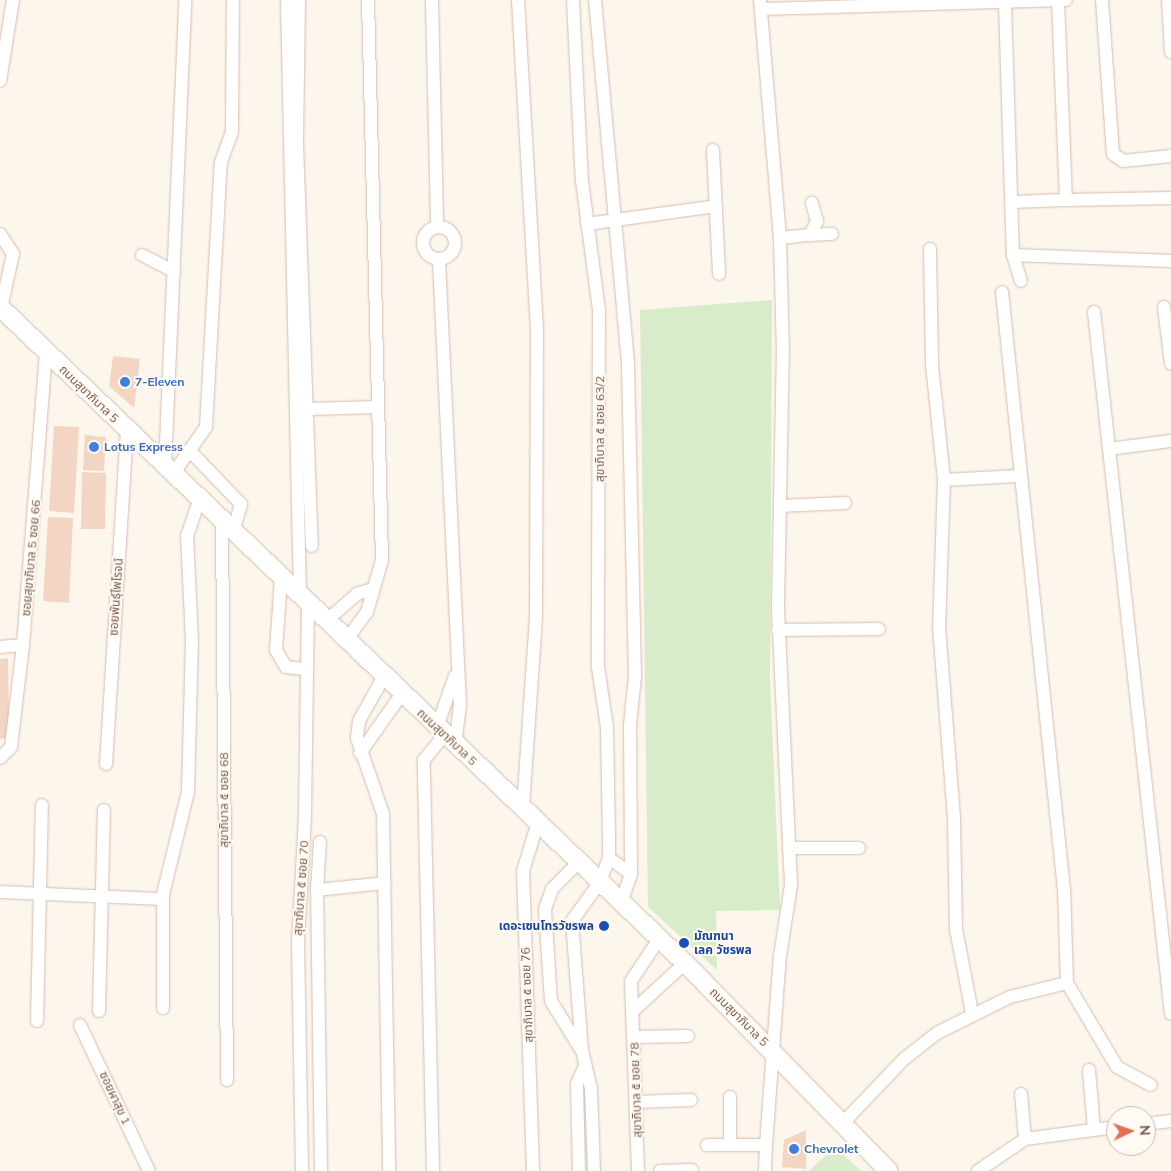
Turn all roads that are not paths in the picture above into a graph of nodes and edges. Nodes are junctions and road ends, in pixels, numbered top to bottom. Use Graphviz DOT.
graph roads {
  1 [pos="13,0"];
  2 [pos="185,0"];
  3 [pos="233,0"];
  4 [pos="287,0"];
  5 [pos="298,0"];
  6 [pos="368,0"];
  7 [pos="432,0"];
  8 [pos="518,0"];
  9 [pos="573,0"];
  10 [pos="595,0"];
  11 [pos="1102,0"];
  12 [pos="1168,0"];
  13 [pos="1062,1"];
  14 [pos="895,3"];
  15 [pos="952,3"];
  16 [pos="760,4"];
  17 [pos="813,4"];
  18 [pos="1005,4"];
  19 [pos="1171,52"];
  20 [pos="0,81"];
  21 [pos="713,150"];
  22 [pos="1171,156"];
  23 [pos="1171,198"];
  24 [pos="1066,200"];
  25 [pos="812,202"];
  26 [pos="1011,202"];
  27 [pos="716,206"];
  28 [pos="614,220"];
  29 [pos="587,224"];
  30 [pos="437,227"];
  31 [pos="0,234"];
  32 [pos="832,234"];
  33 [pos="810,235"];
  34 [pos="780,238"];
  35 [pos="930,249"];
  36 [pos="142,255"];
  37 [pos="1013,255"];
  38 [pos="439,260"];
  39 [pos="1171,261"];
  40 [pos="174,271"];
  41 [pos="719,274"];
  42 [pos="1021,281"];
  43 [pos="1002,292"];
  44 [pos="1164,307"];
  45 [pos="1,308"];
  46 [pos="1094,312"];
  47 [pos="46,353"];
  48 [pos="1171,364"];
  49 [pos="378,407"];
  50 [pos="307,409"];
  51 [pos="127,431"];
  52 [pos="1171,441"];
  53 [pos="1109,449"];
  54 [pos="189,450"];
  55 [pos="169,470"];
  56 [pos="1019,476"];
  57 [pos="944,480"];
  58 [pos="200,499"];
  59 [pos="845,503"];
  60 [pos="780,506"];
  61 [pos="228,526"];
  62 [pos="312,546"];
  63 [pos="281,578"];
  64 [pos="372,589"];
  65 [pos="304,602"];
  66 [pos="325,622"];
  67 [pos="879,629"];
  68 [pos="778,630"];
  69 [pos="345,642"];
  70 [pos="23,645"];
  71 [pos="0,647"];
  72 [pos="305,669"];
  73 [pos="456,674"];
  74 [pos="383,678"];
  75 [pos="401,695"];
  76 [pos="630,725"];
  77 [pos="607,727"];
  78 [pos="446,735"];
  79 [pos="360,753"];
  80 [pos="0,758"];
  81 [pos="106,764"];
  82 [pos="42,805"];
  83 [pos="523,807"];
  84 [pos="104,810"];
  85 [pos="538,822"];
  86 [pos="320,842"];
  87 [pos="789,848"];
  88 [pos="859,848"];
  89 [pos="609,858"];
  90 [pos="579,862"];
  91 [pos="631,874"];
  92 [pos="600,882"];
  93 [pos="385,883"];
  94 [pos="317,890"];
  95 [pos="0,892"];
  96 [pos="41,894"];
  97 [pos="102,896"];
  98 [pos="164,899"];
  99 [pos="621,903"];
  100 [pos="660,939"];
  101 [pos="685,963"];
  102 [pos="1068,983"];
  103 [pos="163,1008"];
  104 [pos="635,1009"];
  105 [pos="99,1011"];
  106 [pos="972,1013"];
  107 [pos="1171,1014"];
  108 [pos="37,1021"];
  109 [pos="80,1026"];
  110 [pos="688,1036"];
  111 [pos="634,1037"];
  112 [pos="582,1050"];
  113 [pos="774,1052"];
  114 [pos="585,1066"];
  115 [pos="1089,1070"];
  116 [pos="228,1080"];
  117 [pos="1151,1085"];
  118 [pos="1021,1094"];
  119 [pos="730,1097"];
  120 [pos="691,1100"];
  121 [pos="636,1102"];
  122 [pos="1171,1121"];
  123 [pos="1156,1123"];
  124 [pos="842,1124"];
  125 [pos="1106,1128"];
  126 [pos="1094,1129"];
  127 [pos="1026,1139"];
  128 [pos="707,1145"];
  129 [pos="730,1145"];
  130 [pos="766,1145"];
  131 [pos="989,1168"];
  132 [pos="692,1170"];
  133 [pos="149,1171"];
  134 [pos="302,1171"];
  135 [pos="321,1171"];
  136 [pos="389,1171"];
  137 [pos="434,1171"];
  138 [pos="533,1171"];
  139 [pos="579,1171"];
  140 [pos="594,1171"];
  141 [pos="638,1171"];
  142 [pos="660,1171"];
  143 [pos="766,1171"];
  144 [pos="889,1171"];
  145 [pos="978,1171"];
  1 -- 20 [label="street"];
  2 -- 40 [label="street"];
  3 -- 54 [label="street"];
  4 -- 65 [label="street, สุขาภิบาล ๕ ซอย 70"];
  5 -- 50 [label="street"];
  6 -- 49 [label="street"];
  7 -- 30 [label="street"];
  8 -- 83 [label="street"];
  9 -- 29 [label="street, สุขาภิบาล ๕ ซอย 63/2"];
  10 -- 28 [label="street"];
  11 -- 22 [label="street"];
  12 -- 19 [label="street"];
  13 -- 18 [label="street"];
  13 -- 24 [label="street"];
  14 -- 15 [label="street"];
  14 -- 17 [label="street"];
  15 -- 18 [label="street"];
  16 -- 17 [label="street"];
  16 -- 34 [label="street"];
  18 -- 26 [label="street"];
  21 -- 27 [label="street"];
  23 -- 24 [label="street"];
  24 -- 26 [label="street"];
  25 -- 33 [label="street"];
  26 -- 37 [label="street"];
  27 -- 28 [label="street"];
  27 -- 41 [label="street"];
  28 -- 29 [label="street"];
  28 -- 76 [label="street"];
  29 -- 77 [label="street, สุขาภิบาล ๕ ซอย 63/2"];
  30 -- 38 [label="street"];
  30 -- 38 [label="street"];
  31 -- 45 [label="street"];
  32 -- 33 [label="street"];
  33 -- 34 [label="street"];
  34 -- 60 [label="street"];
  35 -- 57 [label="street"];
  36 -- 40 [label="street"];
  37 -- 39 [label="street"];
  37 -- 42 [label="street"];
  38 -- 73 [label="street"];
  40 -- 55 [label="street"];
  43 -- 56 [label="street"];
  44 -- 48 [label="street"];
  45 -- 47 [label="main road, ถนนสุขาภิบาล 5"];
  46 -- 53 [label="street"];
  47 -- 51 [label="main road, ถนนสุขาภิบาล 5"];
  47 -- 70 [label="street, ซอยสุขาภิบาล 5 ซอย 66"];
  49 -- 50 [label="street"];
  49 -- 64 [label="street"];
  50 -- 62 [label="street"];
  51 -- 55 [label="main road, ถนนสุขาภิบาล 5"];
  51 -- 81 [label="street, ซอยพันธ์ุไพโรจน์"];
  52 -- 53 [label="street"];
  53 -- 107 [label="street"];
  54 -- 55 [label="street"];
  54 -- 61 [label="street, สุขาภิบาล ๕ ซอย 68"];
  55 -- 58 [label="main road, ถนนสุขาภิบาล 5"];
  56 -- 57 [label="street"];
  56 -- 102 [label="street"];
  57 -- 106 [label="street"];
  58 -- 61 [label="main road, ถนนสุขาภิบาล 5"];
  58 -- 98 [label="street"];
  59 -- 60 [label="street"];
  60 -- 68 [label="street"];
  61 -- 63 [label="main road, ถนนสุขาภิบาล 5"];
  61 -- 116 [label="street, สุขาภิบาล ๕ ซอย 68"];
  63 -- 65 [label="main road, ถนนสุขาภิบาล 5"];
  63 -- 72 [label="street"];
  64 -- 66 [label="street"];
  64 -- 69 [label="street"];
  65 -- 66 [label="main road, ถนนสุขาภิบาล 5"];
  65 -- 72 [label="street, สุขาภิบาล ๕ ซอย 70"];
  66 -- 69 [label="main road, ถนนสุขาภิบาล 5"];
  67 -- 68 [label="street"];
  68 -- 87 [label="street"];
  69 -- 74 [label="main road, ถนนสุขาภิบาล 5"];
  70 -- 71 [label="street"];
  70 -- 80 [label="street, ซอยสุขาภิบาล 5 ซอย 66"];
  72 -- 134 [label="street, สุขาภิบาล ๕ ซอย 70"];
  73 -- 78 [label="street"];
  73 -- 78 [label="street"];
  74 -- 75 [label="main road, ถนนสุขาภิบาล 5"];
  74 -- 79 [label="street"];
  75 -- 78 [label="main road, ถนนสุขาภิบาล 5"];
  75 -- 79 [label="street"];
  76 -- 77 [label="street"];
  76 -- 91 [label="street"];
  77 -- 89 [label="street, สุขาภิบาล ๕ ซอย 63/2"];
  78 -- 83 [label="main road, ถนนสุขาภิบาล 5"];
  78 -- 137 [label="street"];
  79 -- 93 [label="street"];
  82 -- 96 [label="street"];
  83 -- 85 [label="main road, ถนนสุขาภิบาล 5"];
  84 -- 97 [label="street"];
  85 -- 90 [label="main road, ถนนสุขาภิบาล 5"];
  85 -- 138 [label="street, สุขาภิบาล ๕ ซอย 76"];
  86 -- 94 [label="street"];
  87 -- 88 [label="street"];
  87 -- 113 [label="street"];
  89 -- 91 [label="street"];
  89 -- 92 [label="street"];
  90 -- 92 [label="main road, ถนนสุขาภิบาล 5"];
  90 -- 112 [label="street"];
  91 -- 99 [label="street"];
  92 -- 99 [label="main road, ถนนสุขาภิบาล 5"];
  92 -- 112 [label="street"];
  93 -- 94 [label="street"];
  93 -- 136 [label="street"];
  94 -- 135 [label="street"];
  95 -- 96 [label="street"];
  96 -- 97 [label="street"];
  96 -- 108 [label="street"];
  97 -- 98 [label="street"];
  97 -- 105 [label="street"];
  98 -- 103 [label="street"];
  99 -- 100 [label="main road, ถนนสุขาภิบาล 5"];
  100 -- 101 [label="main road, ถนนสุขาภิบาล 5"];
  100 -- 104 [label="street, สุขาภิบาล ๕ ซอย 78"];
  101 -- 104 [label="street"];
  101 -- 113 [label="main road, ถนนสุขาภิบาล 5"];
  102 -- 106 [label="street"];
  102 -- 117 [label="street"];
  104 -- 111 [label="street, สุขาภิบาล ๕ ซอย 78"];
  106 -- 124 [label="street"];
  109 -- 133 [label="street, ซอยผาสุข 1"];
  110 -- 111 [label="street"];
  111 -- 121 [label="street, สุขาภิบาล ๕ ซอย 78"];
  112 -- 114 [label="street"];
  113 -- 124 [label="main road, ถนนสุขาภิบาล 5"];
  113 -- 130 [label="street"];
  114 -- 139 [label="street"];
  114 -- 140 [label="street"];
  115 -- 126 [label="street"];
  118 -- 127 [label="street"];
  119 -- 129 [label="street"];
  120 -- 121 [label="street"];
  121 -- 141 [label="street, สุขาภิบาล ๕ ซอย 78"];
  122 -- 123 [label="street"];
  124 -- 144 [label="main road, ถนนสุขาภิบาล 5"];
  125 -- 126 [label="street"];
  126 -- 127 [label="street"];
  127 -- 131 [label="street"];
  128 -- 129 [label="street"];
  129 -- 130 [label="street"];
  130 -- 143 [label="street"];
  131 -- 145 [label="street"];
  132 -- 142 [label="street"];
}
